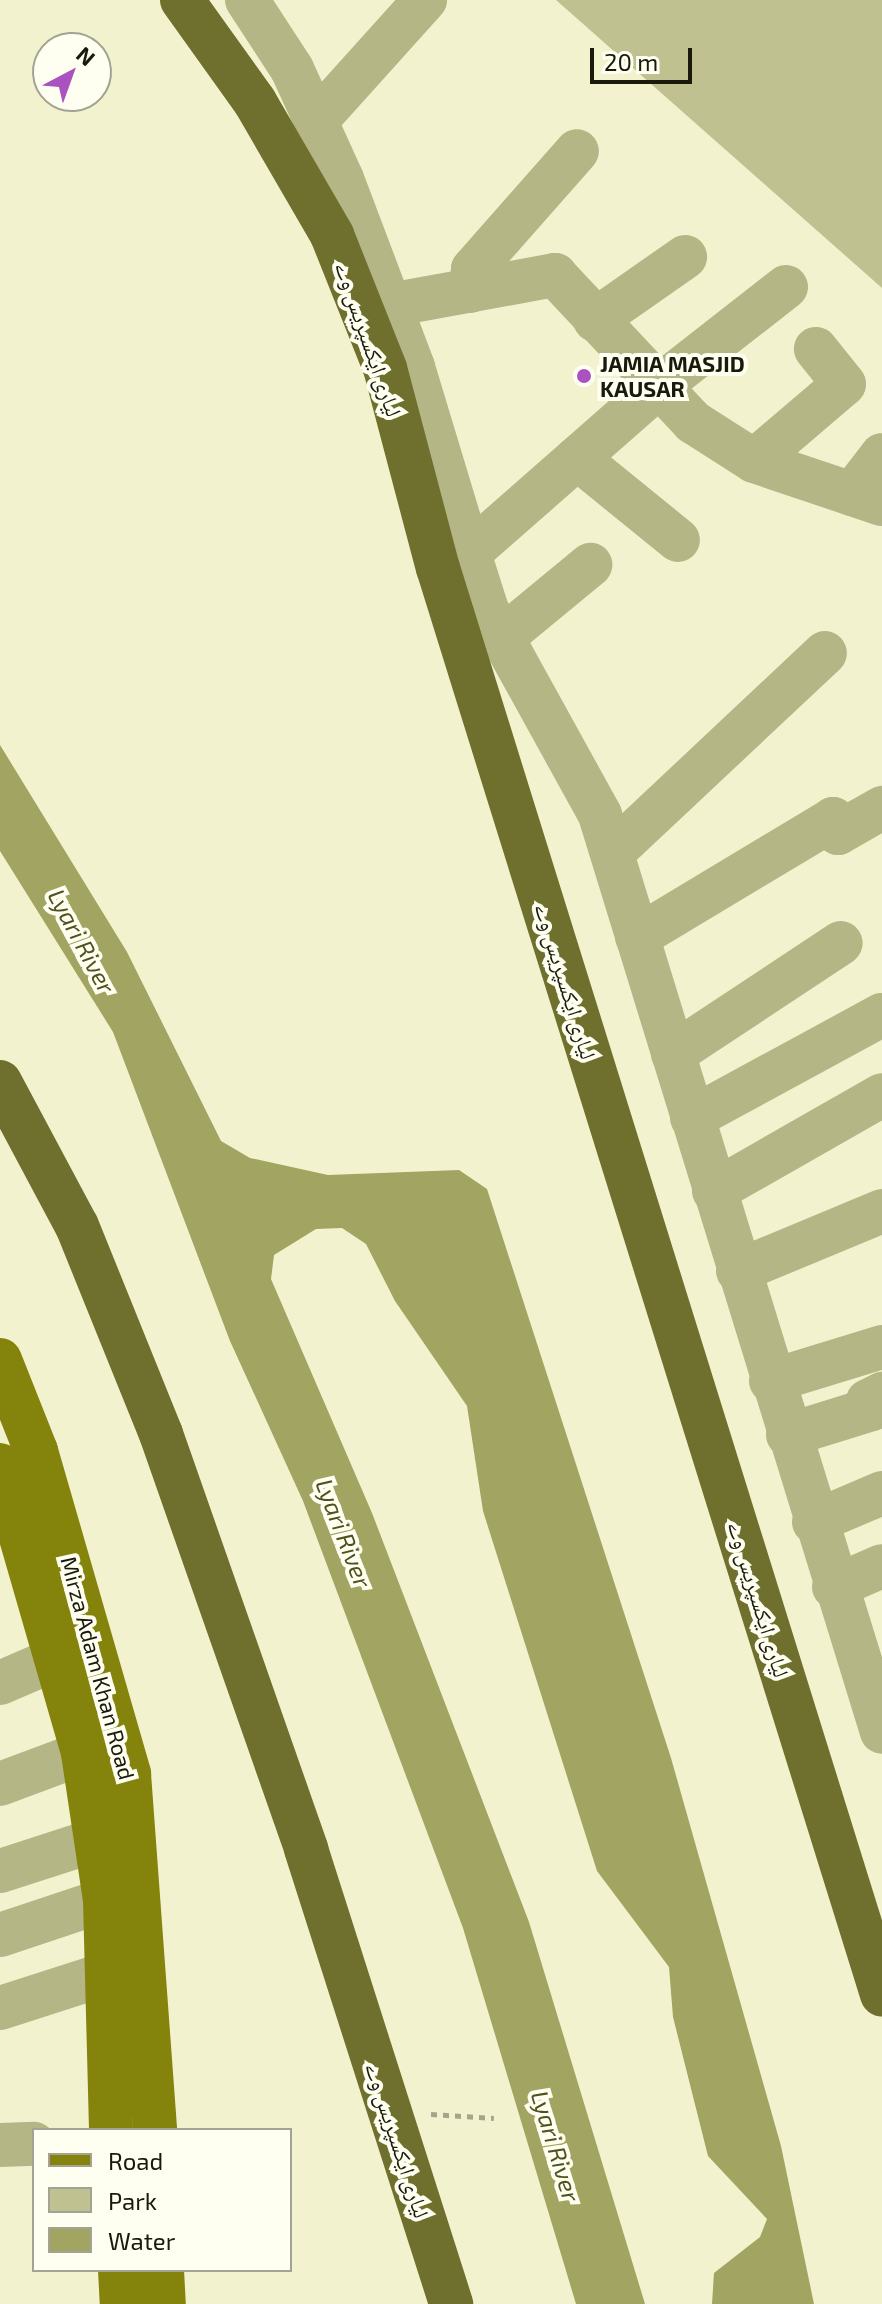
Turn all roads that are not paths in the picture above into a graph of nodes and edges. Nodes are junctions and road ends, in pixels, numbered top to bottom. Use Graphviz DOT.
graph roads {
  1 [pos="182,0"];
  2 [pos="247,0"];
  3 [pos="413,4"];
  4 [pos="316,121"];
  5 [pos="577,151"];
  6 [pos="685,257"];
  7 [pos="786,287"];
  8 [pos="470,291"];
  9 [pos="390,305"];
  10 [pos="595,320"];
  11 [pos="816,349"];
  12 [pos="658,387"];
  13 [pos="882,455"];
  14 [pos="577,458"];
  15 [pos="754,461"];
  16 [pos="867,499"];
  17 [pos="678,540"];
  18 [pos="469,553"];
  19 [pos="590,565"];
  20 [pos="504,636"];
  21 [pos="825,653"];
  22 [pos="882,808"];
  23 [pos="612,853"];
  24 [pos="637,937"];
  25 [pos="841,943"];
  26 [pos="882,1015"];
  27 [pos="673,1054"];
  28 [pos="0,1082"];
  29 [pos="882,1095"];
  30 [pos="692,1118"];
  31 [pos="714,1191"];
  32 [pos="882,1211"];
  33 [pos="738,1271"];
  34 [pos="882,1347"];
  35 [pos="0,1360"];
  36 [pos="771,1381"];
  37 [pos="882,1394"];
  38 [pos="788,1435"];
  39 [pos="0,1465"];
  40 [pos="882,1493"];
  41 [pos="814,1522"];
  42 [pos="882,1566"];
  43 [pos="834,1587"];
  44 [pos="866,1634"];
  45 [pos="58,1658"];
  46 [pos="0,1683"];
  47 [pos="878,1714"];
  48 [pos="83,1753"];
  49 [pos="0,1784"];
  50 [pos="96,1840"];
  51 [pos="0,1871"];
  52 [pos="105,1900"];
  53 [pos="0,1935"];
  54 [pos="109,1973"];
  55 [pos="882,1994"];
  56 [pos="0,2008"];
  57 [pos="111,2128"];
  58 [pos="155,2128"];
  59 [pos="32,2144"];
  60 [pos="0,2145"];
  61 [pos="120,2272"];
  62 [pos="162,2272"];
  63 [pos="122,2304"];
  64 [pos="164,2304"];
  65 [pos="451,2304"];
  1 -- 55 [label="highway, لیاری ایکسپریس وے"];
  2 -- 4 [label="street"];
  3 -- 4 [label="street"];
  4 -- 9 [label="street"];
  5 -- 8 [label="street"];
  6 -- 10 [label="street"];
  7 -- 12 [label="street"];
  8 -- 9 [label="street"];
  8 -- 10 [label="street"];
  9 -- 18 [label="street"];
  10 -- 12 [label="street"];
  11 -- 15 [label="street"];
  12 -- 14 [label="street"];
  12 -- 15 [label="street"];
  13 -- 16 [label="street"];
  14 -- 17 [label="street"];
  14 -- 18 [label="street"];
  15 -- 16 [label="street"];
  18 -- 20 [label="street"];
  19 -- 20 [label="street"];
  20 -- 23 [label="street"];
  21 -- 23 [label="street"];
  22 -- 24 [label="street"];
  23 -- 24 [label="street"];
  24 -- 27 [label="street"];
  25 -- 27 [label="street"];
  26 -- 30 [label="street"];
  27 -- 30 [label="street"];
  28 -- 65 [label="highway, لیاری ایکسپریس وے"];
  29 -- 31 [label="street"];
  30 -- 31 [label="street"];
  31 -- 33 [label="street"];
  32 -- 33 [label="street"];
  33 -- 36 [label="street"];
  34 -- 36 [label="street"];
  35 -- 58 [label="main road, Mirza Adam Khan Road"];
  36 -- 38 [label="street"];
  37 -- 38 [label="street"];
  38 -- 41 [label="street"];
  39 -- 45 [label="main road, Mirza Adam Khan Road"];
  40 -- 41 [label="street"];
  41 -- 43 [label="street"];
  42 -- 43 [label="street"];
  43 -- 44 [label="street"];
  44 -- 47 [label="street"];
  45 -- 46 [label="street"];
  45 -- 48 [label="main road, Mirza Adam Khan Road"];
  48 -- 49 [label="street"];
  48 -- 50 [label="main road, Mirza Adam Khan Road"];
  50 -- 51 [label="street"];
  50 -- 52 [label="main road, Mirza Adam Khan Road"];
  52 -- 53 [label="street"];
  52 -- 54 [label="main road, Mirza Adam Khan Road"];
  54 -- 56 [label="street"];
  54 -- 57 [label="main road, Mirza Adam Khan Road"];
  59 -- 60 [label="street"];
  61 -- 63 [label="main road"];
  62 -- 64 [label="main road"];
}
